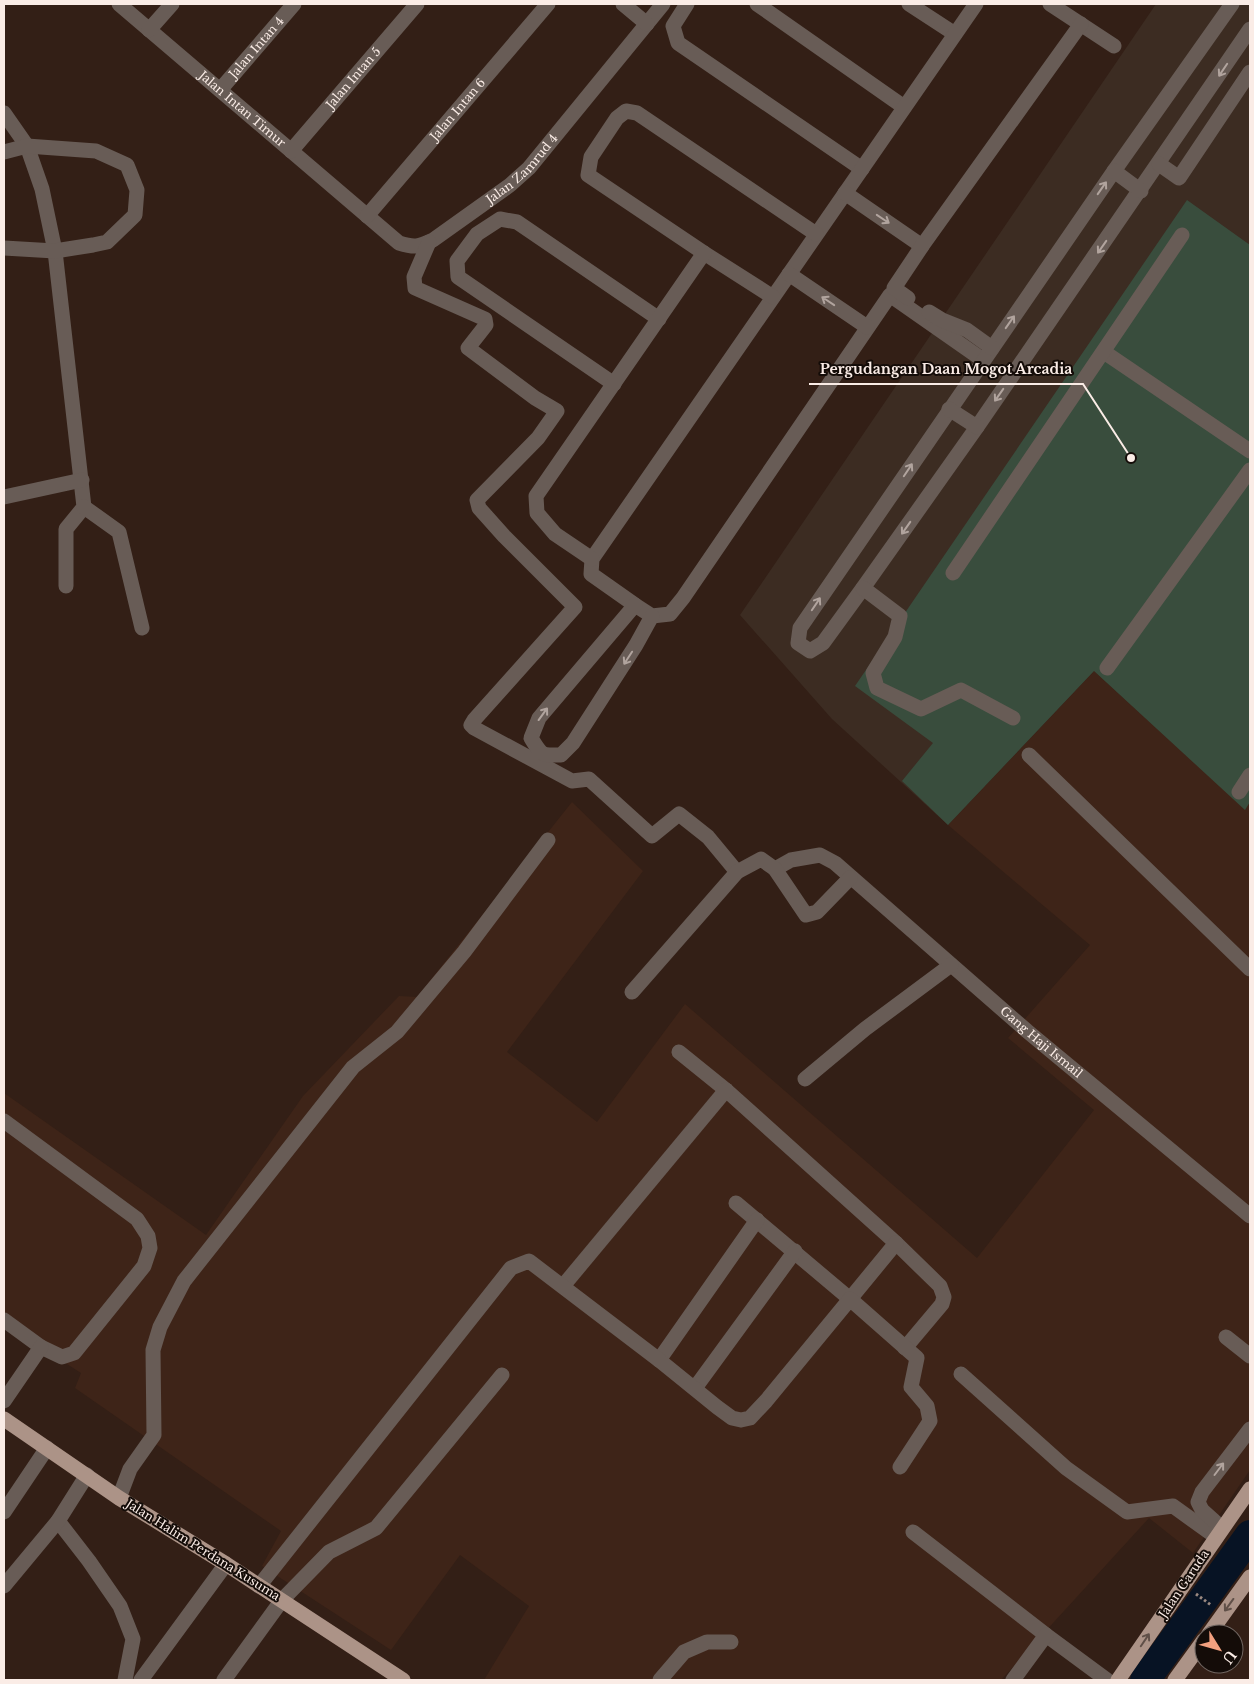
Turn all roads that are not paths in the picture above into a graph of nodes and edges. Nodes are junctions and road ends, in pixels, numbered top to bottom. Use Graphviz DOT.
graph roads {
  1 [pos="119,4"];
  2 [pos="172,4"];
  3 [pos="294,4"];
  4 [pos="417,4"];
  5 [pos="548,4"];
  6 [pos="623,4"];
  7 [pos="663,4"];
  8 [pos="687,4"];
  9 [pos="757,4"];
  10 [pos="909,4"];
  11 [pos="976,4"];
  12 [pos="1050,4"];
  13 [pos="1232,4"];
  14 [pos="647,24"];
  15 [pos="1081,24"];
  16 [pos="1250,29"];
  17 [pos="150,30"];
  18 [pos="955,34"];
  19 [pos="1114,46"];
  20 [pos="1245,50"];
  21 [pos="1250,72"];
  22 [pos="220,90"];
  23 [pos="904,107"];
  24 [pos="4,113"];
  25 [pos="27,146"];
  26 [pos="291,151"];
  27 [pos="4,152"];
  28 [pos="1159,164"];
  29 [pos="862,169"];
  30 [pos="1114,171"];
  31 [pos="1140,191"];
  32 [pos="845,193"];
  33 [pos="367,216"];
  34 [pos="816,234"];
  35 [pos="1182,236"];
  36 [pos="429,242"];
  37 [pos="922,246"];
  38 [pos="4,248"];
  39 [pos="55,251"];
  40 [pos="704,253"];
  41 [pos="789,274"];
  42 [pos="773,297"];
  43 [pos="922,312"];
  44 [pos="659,319"];
  45 [pos="867,328"];
  46 [pos="1104,352"];
  47 [pos="987,354"];
  48 [pos="614,384"];
  49 [pos="949,409"];
  50 [pos="977,427"];
  51 [pos="1250,451"];
  52 [pos="1250,470"];
  53 [pos="82,480"];
  54 [pos="4,498"];
  55 [pos="84,507"];
  56 [pos="592,559"];
  57 [pos="953,573"];
  58 [pos="66,586"];
  59 [pos="863,588"];
  60 [pos="635,605"];
  61 [pos="652,616"];
  62 [pos="142,628"];
  63 [pos="1107,668"];
  64 [pos="1013,718"];
  65 [pos="1029,755"];
  66 [pos="1250,774"];
  67 [pos="1239,792"];
  68 [pos="548,840"];
  69 [pos="775,869"];
  70 [pos="737,872"];
  71 [pos="850,878"];
  72 [pos="951,965"];
  73 [pos="1250,969"];
  74 [pos="632,992"];
  75 [pos="679,1052"];
  76 [pos="805,1079"];
  77 [pos="726,1090"];
  78 [pos="4,1121"];
  79 [pos="736,1203"];
  80 [pos="1250,1216"];
  81 [pos="757,1220"];
  82 [pos="896,1243"];
  83 [pos="795,1251"];
  84 [pos="563,1286"];
  85 [pos="850,1299"];
  86 [pos="4,1320"];
  87 [pos="1226,1337"];
  88 [pos="41,1347"];
  89 [pos="906,1348"];
  90 [pos="1250,1356"];
  91 [pos="659,1360"];
  92 [pos="961,1374"];
  93 [pos="502,1375"];
  94 [pos="695,1388"];
  95 [pos="4,1401"];
  96 [pos="4,1420"];
  97 [pos="1250,1429"];
  98 [pos="47,1448"];
  99 [pos="900,1467"];
  100 [pos="87,1475"];
  101 [pos="1250,1489"];
  102 [pos="119,1498"];
  103 [pos="4,1512"];
  104 [pos="58,1521"];
  105 [pos="913,1532"];
  106 [pos="1219,1532"];
  107 [pos="226,1564"];
  108 [pos="1250,1577"];
  109 [pos="4,1586"];
  110 [pos="259,1586"];
  111 [pos="282,1600"];
  112 [pos="1216,1624"];
  113 [pos="1046,1635"];
  114 [pos="731,1642"];
  115 [pos="1194,1654"];
  116 [pos="124,1680"];
  117 [pos="141,1680"];
  118 [pos="224,1680"];
  119 [pos="403,1680"];
  120 [pos="660,1680"];
  121 [pos="1012,1680"];
  122 [pos="1107,1680"];
  123 [pos="1118,1680"];
  124 [pos="1175,1680"];
  1 -- 17 [label="street, Jalan Intan Timur"];
  2 -- 17 [label="street"];
  3 -- 22 [label="street, Jalan Intan 4"];
  4 -- 26 [label="street, Jalan Intan 5"];
  5 -- 33 [label="street, Jalan Intan 6"];
  6 -- 14 [label="street"];
  7 -- 14 [label="street, Jalan Zamrud 4"];
  8 -- 29 [label="street"];
  9 -- 23 [label="street"];
  10 -- 18 [label="street"];
  11 -- 18 [label="street"];
  12 -- 15 [label="street"];
  13 -- 30 [label="street"];
  14 -- 36 [label="street, Jalan Zamrud 4"];
  15 -- 19 [label="street"];
  15 -- 37 [label="street"];
  16 -- 20 [label="street"];
  17 -- 22 [label="street, Jalan Intan Timur"];
  18 -- 23 [label="street"];
  20 -- 28 [label="street, one-way"];
  21 -- 28 [label="street"];
  22 -- 26 [label="street, Jalan Intan Timur"];
  23 -- 29 [label="street"];
  24 -- 25 [label="street"];
  25 -- 27 [label="street"];
  25 -- 39 [label="street"];
  25 -- 39 [label="street"];
  26 -- 33 [label="street, Jalan Intan Timur"];
  28 -- 31 [label="street"];
  29 -- 32 [label="street"];
  30 -- 31 [label="street"];
  47 -- 30 [label="street, one-way"];
  31 -- 50 [label="street, one-way"];
  32 -- 34 [label="street"];
  32 -- 37 [label="street, one-way"];
  33 -- 36 [label="street, Jalan Zamrud 4"];
  34 -- 40 [label="street"];
  34 -- 41 [label="street"];
  35 -- 46 [label="street"];
  36 -- 70 [label="street"];
  37 -- 43 [label="street"];
  38 -- 39 [label="street"];
  39 -- 53 [label="street"];
  40 -- 42 [label="street"];
  40 -- 44 [label="street"];
  41 -- 42 [label="street"];
  45 -- 41 [label="street, one-way"];
  42 -- 56 [label="street"];
  43 -- 45 [label="street"];
  43 -- 47 [label="street"];
  44 -- 48 [label="street"];
  44 -- 48 [label="street"];
  45 -- 61 [label="street"];
  46 -- 51 [label="street"];
  46 -- 57 [label="street"];
  47 -- 49 [label="street"];
  48 -- 56 [label="street"];
  49 -- 50 [label="street"];
  59 -- 49 [label="street, one-way"];
  50 -- 59 [label="street, one-way"];
  52 -- 63 [label="street"];
  53 -- 54 [label="street"];
  53 -- 55 [label="street"];
  55 -- 58 [label="street"];
  55 -- 62 [label="street"];
  56 -- 60 [label="street"];
  59 -- 64 [label="street"];
  60 -- 61 [label="street"];
  61 -- 60 [label="street, one-way"];
  65 -- 73 [label="street"];
  66 -- 67 [label="street"];
  68 -- 102 [label="street"];
  69 -- 70 [label="street"];
  69 -- 71 [label="street, Gang Haji Ismail"];
  69 -- 71 [label="street"];
  70 -- 74 [label="street"];
  71 -- 72 [label="street, Gang Haji Ismail"];
  72 -- 76 [label="street"];
  72 -- 80 [label="street, Gang Haji Ismail"];
  75 -- 77 [label="street"];
  77 -- 82 [label="street"];
  77 -- 84 [label="street"];
  78 -- 88 [label="street"];
  79 -- 81 [label="street"];
  81 -- 83 [label="street"];
  81 -- 91 [label="street"];
  82 -- 85 [label="street"];
  82 -- 89 [label="street"];
  83 -- 85 [label="street"];
  83 -- 94 [label="street"];
  84 -- 91 [label="street"];
  84 -- 110 [label="street"];
  85 -- 89 [label="street"];
  85 -- 94 [label="street"];
  86 -- 88 [label="street"];
  87 -- 90 [label="street"];
  88 -- 95 [label="street"];
  89 -- 99 [label="street"];
  91 -- 94 [label="street"];
  92 -- 106 [label="street"];
  93 -- 111 [label="street"];
  96 -- 98 [label="main road, Jalan Halim Perdana Kusuma"];
  106 -- 97 [label="street, one-way"];
  98 -- 100 [label="main road, Jalan Halim Perdana Kusuma"];
  98 -- 103 [label="street"];
  100 -- 102 [label="main road, Jalan Halim Perdana Kusuma"];
  100 -- 104 [label="street"];
  101 -- 106 [label="main road, Jalan Garuda"];
  102 -- 107 [label="main road, Jalan Halim Perdana Kusuma"];
  104 -- 109 [label="street"];
  104 -- 116 [label="street"];
  105 -- 113 [label="street"];
  123 -- 106 [label="main road, Jalan Garuda, one-way"];
  107 -- 110 [label="main road, Jalan Halim Perdana Kusuma"];
  107 -- 117 [label="street"];
  108 -- 112 [label="main road, one-way"];
  110 -- 111 [label="main road, Jalan Halim Perdana Kusuma"];
  111 -- 118 [label="street"];
  111 -- 119 [label="main road, Jalan Halim Perdana Kusuma"];
  113 -- 121 [label="street"];
  113 -- 122 [label="street"];
  114 -- 120 [label="street"];
  115 -- 124 [label="main road"];
}
